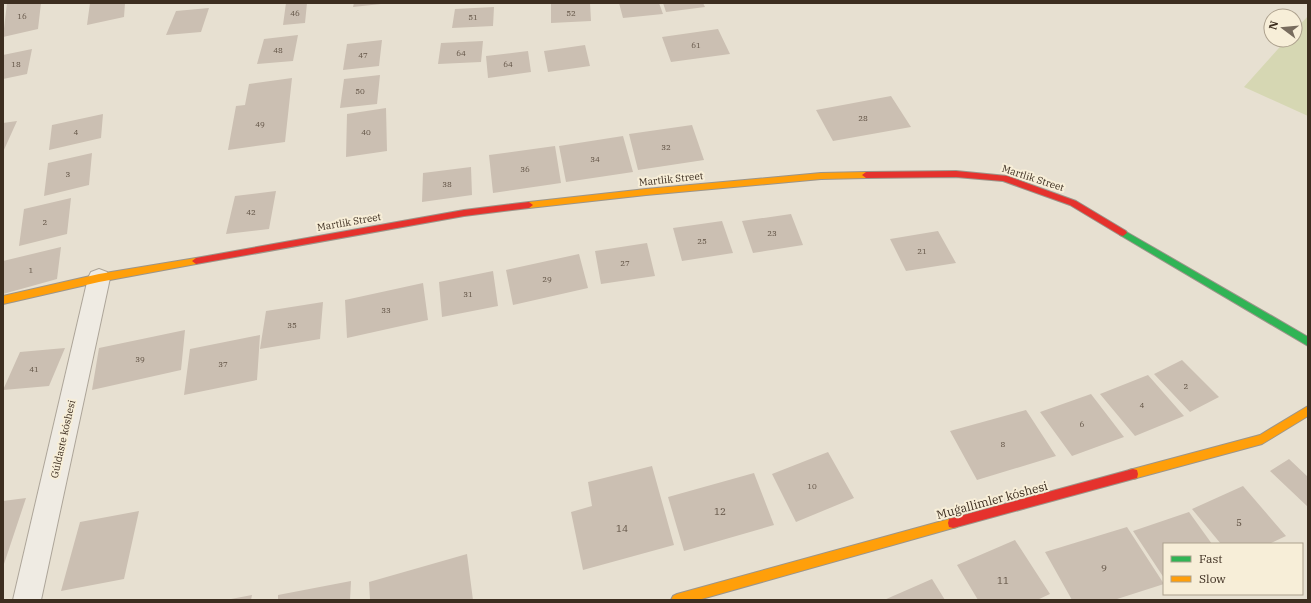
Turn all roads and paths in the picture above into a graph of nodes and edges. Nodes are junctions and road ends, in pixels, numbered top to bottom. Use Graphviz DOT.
graph roads {
  1 [pos="99,278"];
  2 [pos="3,300"];
  3 [pos="1308,342"];
  4 [pos="1308,411"];
  5 [pos="26,600"];
  6 [pos="677,600"];
  1 -- 2 [label="street, Martlik Street"];
  1 -- 3 [label="street, Martlik Street"];
  1 -- 5 [label="street, Gúldaste kóshesi"];
  4 -- 6 [label="street, Muǵallimler kóshesi"];
}
